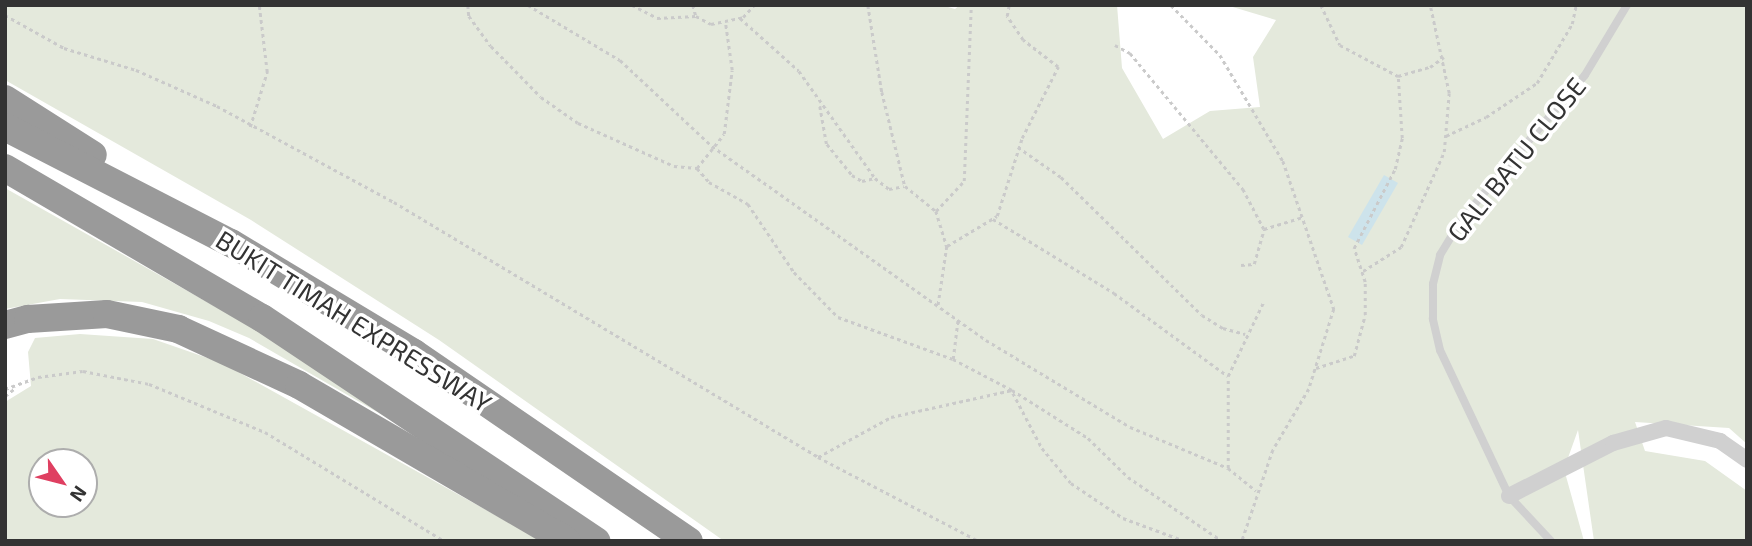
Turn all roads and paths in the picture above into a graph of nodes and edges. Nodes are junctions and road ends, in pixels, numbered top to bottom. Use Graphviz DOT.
graph roads {
  1 [pos="259,5"];
  2 [pos="468,5"];
  3 [pos="528,5"];
  4 [pos="632,5"];
  5 [pos="693,5"];
  6 [pos="754,5"];
  7 [pos="868,5"];
  8 [pos="971,5"];
  9 [pos="1009,5"];
  10 [pos="1171,5"];
  11 [pos="1321,5"];
  12 [pos="1430,5"];
  13 [pos="1576,5"];
  14 [pos="1627,5"];
  15 [pos="5,15"];
  16 [pos="696,16"];
  17 [pos="740,18"];
  18 [pos="725,21"];
  19 [pos="1115,45"];
  20 [pos="1444,57"];
  21 [pos="1398,76"];
  22 [pos="5,99"];
  23 [pos="820,106"];
  24 [pos="5,127"];
  25 [pos="250,127"];
  26 [pos="1445,136"];
  27 [pos="712,146"];
  28 [pos="1018,147"];
  29 [pos="5,168"];
  30 [pos="697,168"];
  31 [pos="875,178"];
  32 [pos="905,186"];
  33 [pos="936,211"];
  34 [pos="1303,217"];
  35 [pos="993,219"];
  36 [pos="1264,229"];
  37 [pos="231,243"];
  38 [pos="947,246"];
  39 [pos="1241,265"];
  40 [pos="1363,271"];
  41 [pos="1263,303"];
  42 [pos="938,307"];
  43 [pos="958,320"];
  44 [pos="5,325"];
  45 [pos="1245,334"];
  46 [pos="953,359"];
  47 [pos="1316,368"];
  48 [pos="1228,376"];
  49 [pos="16,387"];
  50 [pos="5,389"];
  51 [pos="1012,390"];
  52 [pos="5,396"];
  53 [pos="818,457"];
  54 [pos="1747,460"];
  55 [pos="1228,468"];
  56 [pos="1256,491"];
  57 [pos="1509,496"];
  58 [pos="444,541"];
  59 [pos="567,541"];
  60 [pos="597,541"];
  61 [pos="689,541"];
  62 [pos="979,541"];
  63 [pos="1185,541"];
  64 [pos="1222,541"];
  65 [pos="1242,541"];
  66 [pos="1551,541"];
  1 -- 25 [label="path"];
  2 -- 30 [label="path"];
  3 -- 27 [label="path"];
  4 -- 16 [label="path"];
  5 -- 16 [label="path"];
  6 -- 17 [label="path"];
  7 -- 32 [label="path"];
  8 -- 33 [label="path"];
  9 -- 28 [label="path"];
  10 -- 34 [label="path"];
  11 -- 21 [label="path"];
  12 -- 20 [label="path"];
  13 -- 26 [label="path"];
  14 -- 57 [label="lane, GALI BATU CLOSE"];
  15 -- 25 [label="path"];
  16 -- 18 [label="path"];
  17 -- 18 [label="path"];
  17 -- 23 [label="path"];
  18 -- 27 [label="path"];
  19 -- 36 [label="path"];
  20 -- 21 [label="path"];
  20 -- 26 [label="path"];
  21 -- 40 [label="path"];
  22 -- 37 [label="highway"];
  23 -- 31 [label="path"];
  23 -- 31 [label="path"];
  24 -- 37 [label="highway, BUKIT TIMAH EXPRESSWAY"];
  25 -- 53 [label="path"];
  26 -- 40 [label="path"];
  27 -- 30 [label="path"];
  27 -- 42 [label="path"];
  28 -- 35 [label="path"];
  28 -- 45 [label="path"];
  29 -- 60 [label="highway, BUKIT TIMAH EXPRESSWAY"];
  30 -- 46 [label="path"];
  31 -- 32 [label="path"];
  32 -- 33 [label="path"];
  33 -- 38 [label="path"];
  34 -- 36 [label="path"];
  34 -- 47 [label="path"];
  35 -- 38 [label="path"];
  35 -- 48 [label="path"];
  36 -- 39 [label="path"];
  37 -- 61 [label="highway, BUKIT TIMAH EXPRESSWAY"];
  38 -- 42 [label="path"];
  40 -- 47 [label="path"];
  41 -- 45 [label="path"];
  42 -- 43 [label="path"];
  43 -- 46 [label="path"];
  43 -- 55 [label="path"];
  44 -- 59 [label="highway"];
  45 -- 48 [label="path"];
  46 -- 51 [label="path"];
  47 -- 56 [label="path"];
  48 -- 55 [label="path"];
  49 -- 50 [label="path"];
  49 -- 52 [label="path"];
  49 -- 58 [label="path"];
  51 -- 53 [label="path"];
  51 -- 63 [label="path"];
  51 -- 64 [label="path"];
  53 -- 62 [label="path"];
  54 -- 57 [label="street"];
  55 -- 56 [label="path"];
  56 -- 65 [label="path"];
  57 -- 66 [label="lane, GALI BATU CLOSE"];
}
